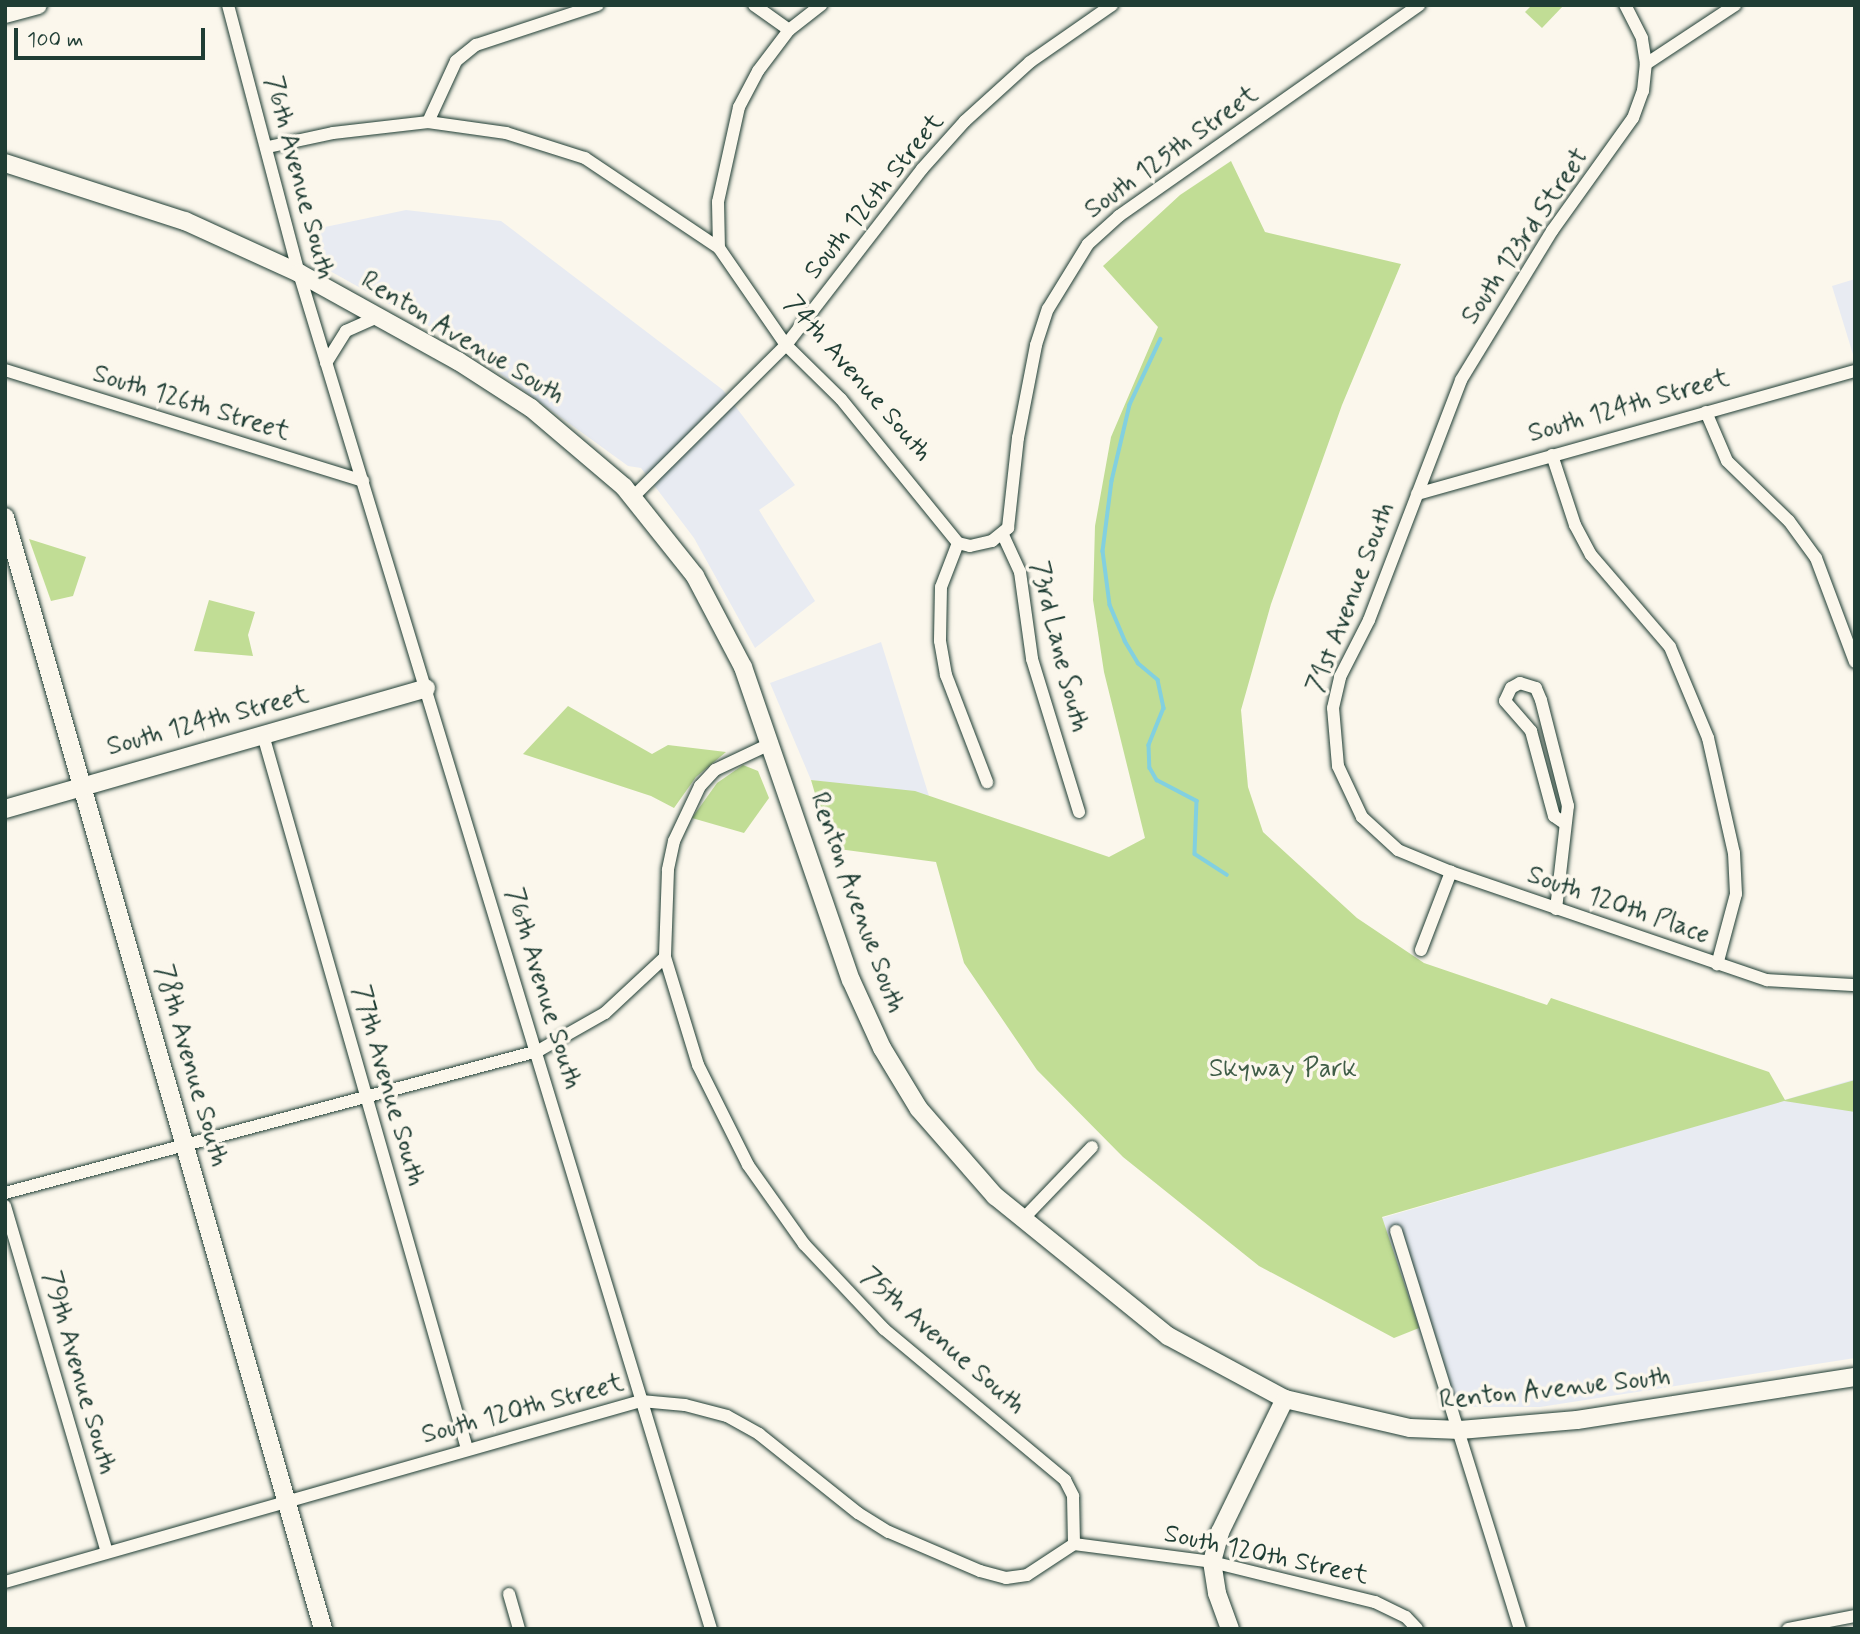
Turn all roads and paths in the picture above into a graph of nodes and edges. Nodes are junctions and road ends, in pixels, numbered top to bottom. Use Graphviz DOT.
graph roads {
  1 [pos="38,5"];
  2 [pos="228,5"];
  3 [pos="598,5"];
  4 [pos="754,5"];
  5 [pos="821,5"];
  6 [pos="1112,5"];
  7 [pos="1419,5"];
  8 [pos="1625,5"];
  9 [pos="1735,5"];
  10 [pos="5,14"];
  11 [pos="789,30"];
  12 [pos="1646,64"];
  13 [pos="428,122"];
  14 [pos="268,147"];
  15 [pos="5,163"];
  16 [pos="719,248"];
  17 [pos="299,273"];
  18 [pos="378,317"];
  19 [pos="786,345"];
  20 [pos="326,363"];
  21 [pos="5,370"];
  22 [pos="1855,371"];
  23 [pos="1706,412"];
  24 [pos="1552,456"];
  25 [pos="363,481"];
  26 [pos="1417,494"];
  27 [pos="633,497"];
  28 [pos="5,517"];
  29 [pos="1003,535"];
  30 [pos="958,542"];
  31 [pos="9,543"];
  32 [pos="1855,662"];
  33 [pos="426,688"];
  34 [pos="263,735"];
  35 [pos="772,743"];
  36 [pos="986,782"];
  37 [pos="82,784"];
  38 [pos="5,809"];
  39 [pos="1079,812"];
  40 [pos="1564,823"];
  41 [pos="1451,872"];
  42 [pos="1556,909"];
  43 [pos="1421,950"];
  44 [pos="665,957"];
  45 [pos="1717,965"];
  46 [pos="1855,985"];
  47 [pos="538,1051"];
  48 [pos="366,1096"];
  49 [pos="185,1145"];
  50 [pos="1092,1147"];
  51 [pos="5,1193"];
  52 [pos="5,1206"];
  53 [pos="1022,1220"];
  54 [pos="1395,1231"];
  55 [pos="1855,1377"];
  56 [pos="1285,1399"];
  57 [pos="641,1401"];
  58 [pos="1460,1430"];
  59 [pos="467,1449"];
  60 [pos="287,1500"];
  61 [pos="1074,1544"];
  62 [pos="107,1552"];
  63 [pos="1212,1562"];
  64 [pos="5,1582"];
  65 [pos="509,1594"];
  66 [pos="1855,1616"];
  67 [pos="712,1628"];
  68 [pos="323,1629"];
  69 [pos="519,1629"];
  70 [pos="1230,1629"];
  71 [pos="1417,1629"];
  72 [pos="1520,1629"];
  73 [pos="1788,1629"];
  1 -- 10 [label="main road"];
  2 -- 14 [label="street, 76th Avenue South"];
  3 -- 13 [label="street"];
  4 -- 11 [label="street"];
  5 -- 11 [label="street"];
  6 -- 19 [label="street, South 126th Street"];
  7 -- 29 [label="street, South 125th Street"];
  8 -- 12 [label="street, South 123rd Street"];
  9 -- 12 [label="street"];
  11 -- 16 [label="street"];
  12 -- 26 [label="street, South 123rd Street"];
  13 -- 14 [label="street"];
  13 -- 16 [label="street"];
  14 -- 17 [label="street, 76th Avenue South"];
  15 -- 17 [label="main road, Renton Avenue South"];
  16 -- 19 [label="street, 74th Avenue South"];
  17 -- 18 [label="main road, Renton Avenue South"];
  17 -- 20 [label="street, 76th Avenue South"];
  18 -- 20 [label="street"];
  18 -- 27 [label="main road, Renton Avenue South"];
  19 -- 27 [label="street, South 126th Street"];
  19 -- 30 [label="street, 74th Avenue South"];
  20 -- 25 [label="street, 76th Avenue South"];
  21 -- 25 [label="street, South 126th Street"];
  22 -- 23 [label="street, South 124th Street"];
  23 -- 24 [label="street, South 124th Street"];
  23 -- 32 [label="street"];
  24 -- 26 [label="street, South 124th Street"];
  24 -- 45 [label="street"];
  25 -- 33 [label="street, 76th Avenue South"];
  26 -- 41 [label="street, 71st Avenue South"];
  27 -- 35 [label="main road, Renton Avenue South"];
  28 -- 31 [label="main road, 78th Avenue South"];
  29 -- 30 [label="street"];
  29 -- 39 [label="street, 73rd Lane South"];
  30 -- 36 [label="street"];
  31 -- 37 [label="main road, 78th Avenue South"];
  33 -- 34 [label="main road, South 124th Street"];
  33 -- 47 [label="street, 76th Avenue South"];
  34 -- 37 [label="main road, South 124th Street"];
  34 -- 48 [label="street, 77th Avenue South"];
  35 -- 44 [label="street, 75th Avenue South"];
  35 -- 53 [label="main road, Renton Avenue South"];
  37 -- 38 [label="main road, South 124th Street"];
  37 -- 49 [label="main road, 78th Avenue South"];
  40 -- 40 [label="street"];
  40 -- 42 [label="street"];
  41 -- 42 [label="street, South 120th Place"];
  41 -- 43 [label="street"];
  42 -- 45 [label="street, South 120th Place"];
  44 -- 47 [label="street"];
  44 -- 61 [label="street, 75th Avenue South"];
  45 -- 46 [label="street, South 120th Place"];
  47 -- 48 [label="street"];
  47 -- 57 [label="street, 76th Avenue South"];
  48 -- 49 [label="street"];
  48 -- 59 [label="street, 77th Avenue South"];
  49 -- 51 [label="street"];
  49 -- 60 [label="main road, 78th Avenue South"];
  50 -- 53 [label="street"];
  52 -- 62 [label="street, 79th Avenue South"];
  53 -- 56 [label="main road, Renton Avenue South"];
  54 -- 58 [label="street"];
  55 -- 58 [label="main road, Renton Avenue South"];
  56 -- 58 [label="main road, Renton Avenue South"];
  56 -- 63 [label="main road"];
  57 -- 59 [label="street, South 120th Street"];
  57 -- 61 [label="street, South 120th Street"];
  57 -- 67 [label="street, 76th Avenue South"];
  58 -- 72 [label="street"];
  59 -- 60 [label="street, South 120th Street"];
  60 -- 62 [label="street, South 120th Street"];
  60 -- 68 [label="main road, 78th Avenue South"];
  61 -- 63 [label="street, South 120th Street"];
  62 -- 64 [label="street, South 120th Street"];
  63 -- 70 [label="main road"];
  63 -- 71 [label="street, South 120th Street"];
  65 -- 69 [label="street"];
  66 -- 73 [label="street"];
}
